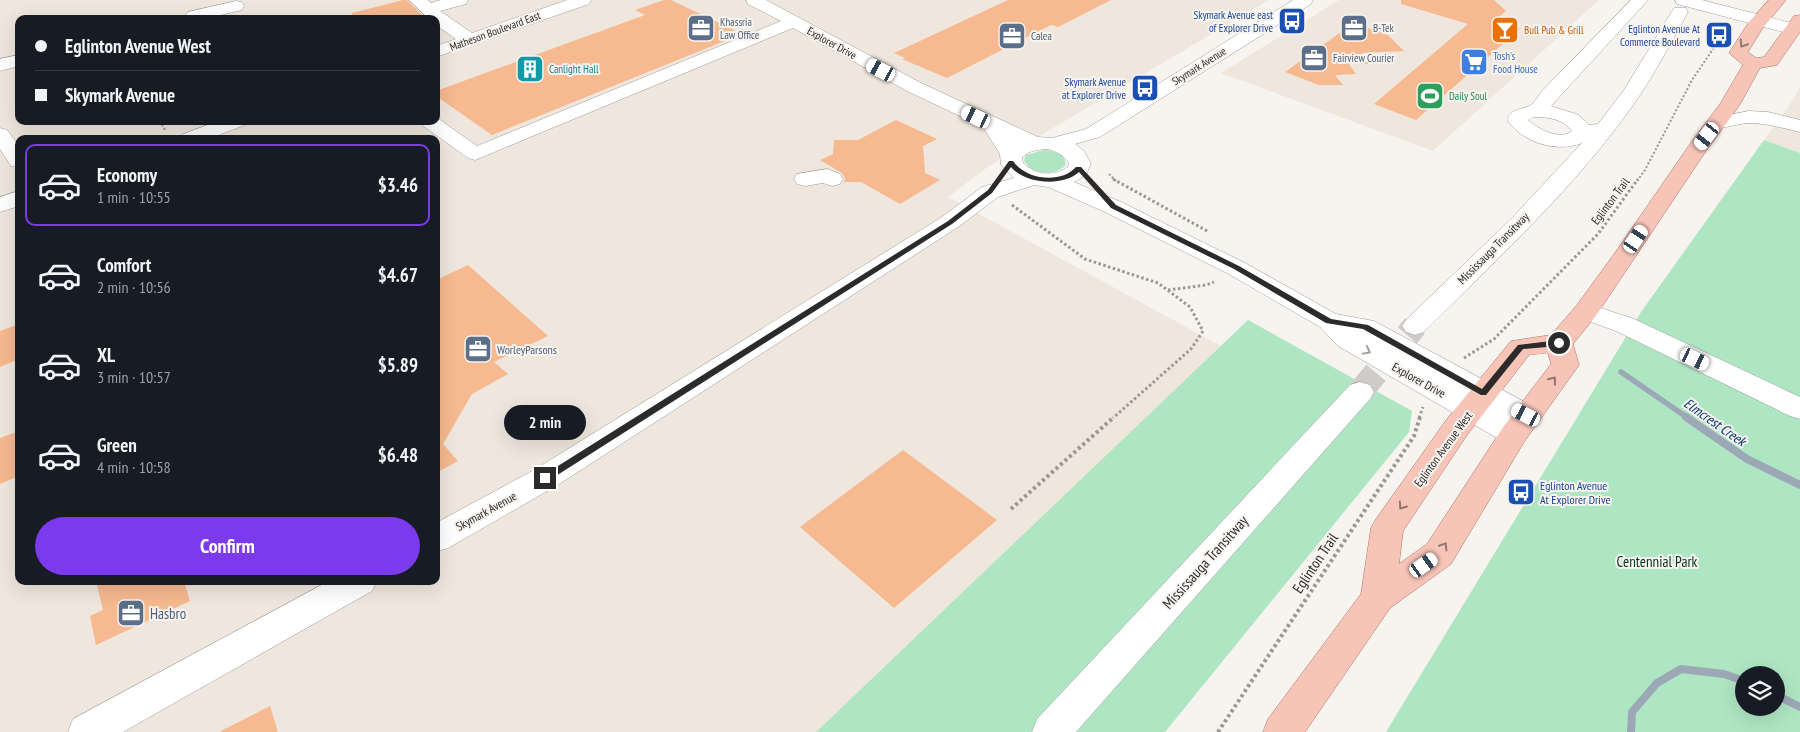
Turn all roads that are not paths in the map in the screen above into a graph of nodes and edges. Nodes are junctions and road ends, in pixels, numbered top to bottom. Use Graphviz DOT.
graph roads {
  1 [pos="460,0"];
  2 [pos="582,0"];
  3 [pos="754,0"];
  4 [pos="1305,0"];
  5 [pos="1640,0"];
  6 [pos="1778,0"];
  7 [pos="1681,6"];
  8 [pos="238,8"];
  9 [pos="431,14"];
  10 [pos="200,15"];
  11 [pos="440,20"];
  12 [pos="1760,20"];
  13 [pos="794,22"];
  14 [pos="1797,24"];
  15 [pos="470,40"];
  16 [pos="440,51"];
  17 [pos="15,61"];
  18 [pos="1753,64"];
  19 [pos="0,65"];
  20 [pos="1739,89"];
  21 [pos="1543,103"];
  22 [pos="1780,120"];
  23 [pos="1716,123"];
  24 [pos="991,124"];
  25 [pos="435,125"];
  26 [pos="203,126"];
  27 [pos="1800,126"];
  28 [pos="1592,130"];
  29 [pos="1093,132"];
  30 [pos="0,134"];
  31 [pos="193,135"];
  32 [pos="1541,137"];
  33 [pos="1044,144"];
  34 [pos="15,156"];
  35 [pos="1011,160"];
  36 [pos="1078,163"];
  37 [pos="1570,170"];
  38 [pos="805,179"];
  39 [pos="1043,179"];
  40 [pos="834,185"];
  41 [pos="15,199"];
  42 [pos="1001,199"];
  43 [pos="0,205"];
  44 [pos="1114,207"];
  45 [pos="1586,311"];
  46 [pos="1415,326"];
  47 [pos="1559,343"];
  48 [pos="1360,392"];
  49 [pos="1477,401"];
  50 [pos="1800,409"];
  51 [pos="1520,425"];
  52 [pos="440,537"];
  53 [pos="353,585"];
  54 [pos="1378,598"];
  55 [pos="87,732"];
  56 [pos="1051,732"];
  57 [pos="1282,732"];
  1 -- 9 [label="street"];
  2 -- 15 [label="street, Matheson Boulevard East"];
  3 -- 13 [label="street, Explorer Drive"];
  4 -- 29 [label="street, Skymark Avenue"];
  5 -- 21 [label="street"];
  6 -- 12 [label="main road"];
  7 -- 12 [label="street"];
  7 -- 28 [label="street, Mississauga Transitway"];
  8 -- 10 [label="street"];
  11 -- 15 [label="street"];
  12 -- 14 [label="street"];
  12 -- 18 [label="main road, one-way"];
  13 -- 24 [label="street, Explorer Drive"];
  13 -- 25 [label="street"];
  14 -- 18 [label="main road"];
  15 -- 16 [label="street, Matheson Boulevard East"];
  17 -- 19 [label="street"];
  18 -- 20 [label="main road"];
  20 -- 22 [label="street"];
  20 -- 23 [label="main road"];
  21 -- 28 [label="street"];
  21 -- 28 [label="street"];
  21 -- 32 [label="street"];
  22 -- 23 [label="street"];
  22 -- 27 [label="street"];
  23 -- 45 [label="main road"];
  24 -- 33 [label="street, Explorer Drive"];
  24 -- 35 [label="street, Explorer Drive"];
  26 -- 31 [label="street"];
  28 -- 32 [label="street"];
  28 -- 37 [label="street, Mississauga Transitway"];
  29 -- 33 [label="street, Skymark Avenue"];
  29 -- 36 [label="street, Skymark Avenue"];
  30 -- 34 [label="street"];
  32 -- 37 [label="street"];
  33 -- 35 [label="street, Skymark Avenue"];
  33 -- 36 [label="street, Explorer Drive"];
  35 -- 39 [label="street, Explorer Drive"];
  35 -- 42 [label="street, Skymark Avenue"];
  36 -- 39 [label="street, Skymark Avenue"];
  36 -- 44 [label="street, Explorer Drive"];
  37 -- 46 [label="street, Mississauga Transitway"];
  38 -- 40 [label="street"];
  39 -- 42 [label="street, Skymark Avenue"];
  39 -- 44 [label="street, Explorer Drive"];
  41 -- 43 [label="street"];
  42 -- 52 [label="street, Skymark Avenue"];
  44 -- 49 [label="street, Explorer Drive"];
  45 -- 47 [label="main road"];
  45 -- 50 [label="street"];
  47 -- 49 [label="main road, Eglinton Avenue West"];
  51 -- 47 [label="main road, Eglinton Avenue West, one-way"];
  48 -- 56 [label="street, Mississauga Transitway"];
  49 -- 51 [label="street, Explorer Drive"];
  49 -- 54 [label="main road, Eglinton Avenue West, one-way"];
  54 -- 51 [label="main road, Eglinton Avenue West, one-way"];
  53 -- 55 [label="street"];
  54 -- 57 [label="main road, Eglinton Avenue West"];
}
